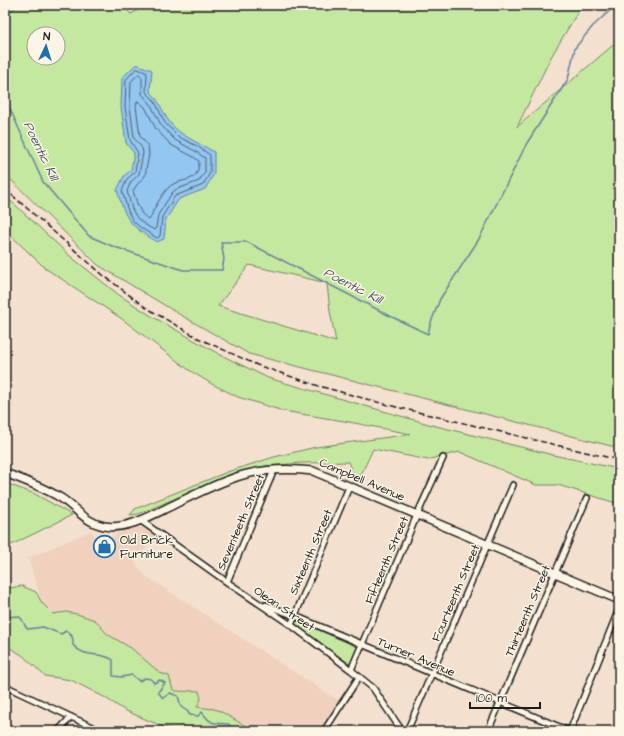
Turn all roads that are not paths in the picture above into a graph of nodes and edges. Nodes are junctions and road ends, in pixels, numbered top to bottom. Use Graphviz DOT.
graph roads {
  1 [pos="444,458"];
  2 [pos="274,470"];
  3 [pos="5,473"];
  4 [pos="513,485"];
  5 [pos="349,487"];
  6 [pos="587,498"];
  7 [pos="417,515"];
  8 [pos="140,520"];
  9 [pos="487,544"];
  10 [pos="555,573"];
  11 [pos="227,582"];
  12 [pos="619,600"];
  13 [pos="255,602"];
  14 [pos="619,609"];
  15 [pos="295,616"];
  16 [pos="291,625"];
  17 [pos="363,645"];
  18 [pos="351,670"];
  19 [pos="432,674"];
  20 [pos="359,677"];
  21 [pos="5,686"];
  22 [pos="500,703"];
  23 [pos="71,717"];
  24 [pos="58,731"];
  25 [pos="101,731"];
  26 [pos="324,731"];
  27 [pos="402,731"];
  28 [pos="407,731"];
  29 [pos="488,731"];
  30 [pos="569,731"];
  1 -- 7 [label="street, Fifteenth Street"];
  2 -- 5 [label="street, Campbell Avenue"];
  2 -- 8 [label="street, Campbell Avenue"];
  2 -- 11 [label="street, Seventeeth Street"];
  3 -- 8 [label="street, Campbell Avenue"];
  4 -- 9 [label="street, Fourteenth Street"];
  5 -- 7 [label="street, Campbell Avenue"];
  5 -- 15 [label="street, Sixteenth Street"];
  6 -- 10 [label="street, Thirteenth Street"];
  7 -- 9 [label="street, Campbell Avenue"];
  7 -- 17 [label="street, Fifteenth Street"];
  8 -- 11 [label="street, Olean Street"];
  9 -- 10 [label="street, Campbell Avenue"];
  9 -- 19 [label="street, Fourteenth Street"];
  10 -- 12 [label="street, Campbell Avenue"];
  10 -- 22 [label="street, Thirteenth Street"];
  11 -- 13 [label="street, Olean Street"];
  13 -- 15 [label="street, Turner Avenue"];
  13 -- 16 [label="street, Olean Street"];
  14 -- 30 [label="street"];
  15 -- 16 [label="street, Sixteenth Street"];
  15 -- 17 [label="street, Turner Avenue"];
  16 -- 18 [label="street, Olean Street"];
  17 -- 18 [label="street, Fifteenth Street"];
  17 -- 19 [label="street, Turner Avenue"];
  18 -- 20 [label="street, Olean Street"];
  19 -- 22 [label="street, Turner Avenue"];
  19 -- 28 [label="street, Fourteenth Street"];
  20 -- 26 [label="street"];
  20 -- 27 [label="street, Olean Street"];
  21 -- 23 [label="street"];
  22 -- 29 [label="street, Thirteenth Street"];
  22 -- 30 [label="street, Turner Avenue"];
  23 -- 24 [label="street"];
  23 -- 25 [label="street"];
}
